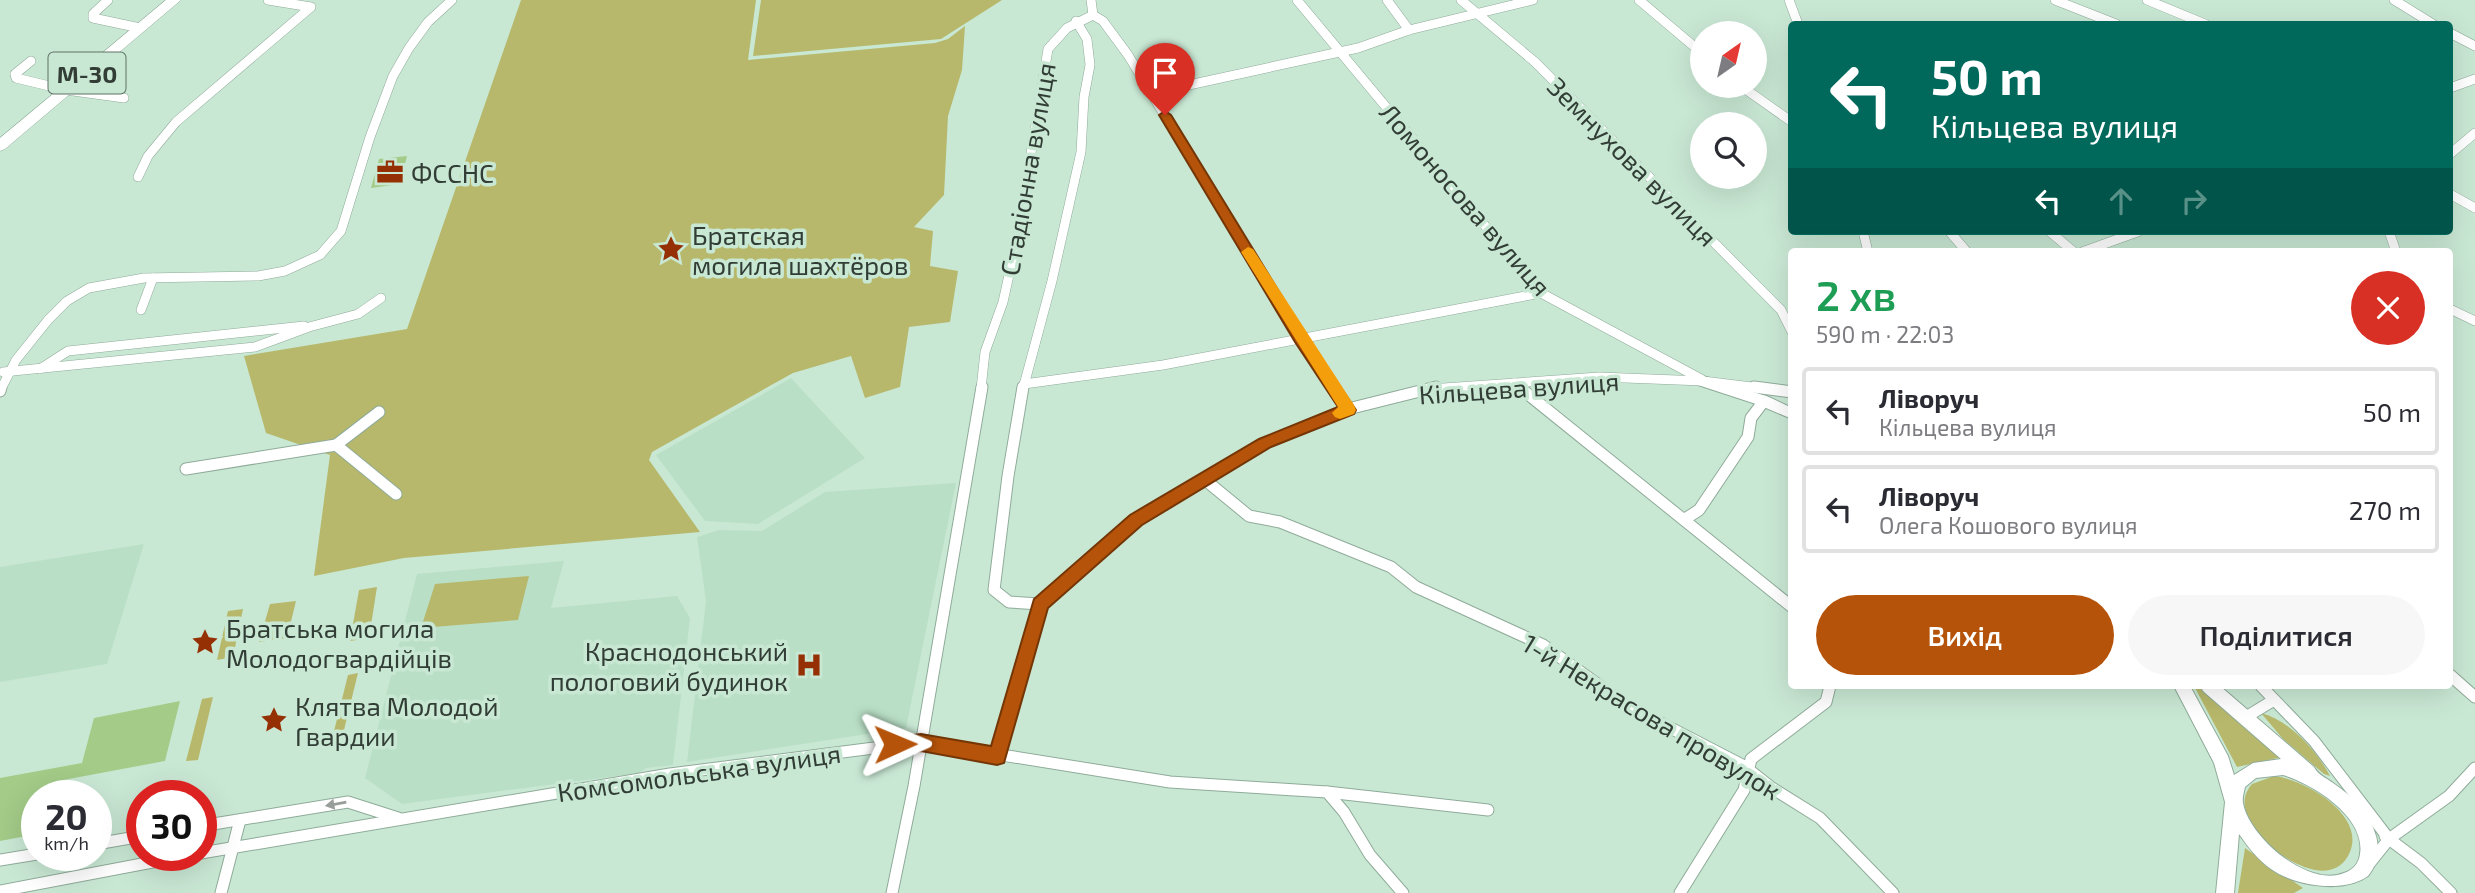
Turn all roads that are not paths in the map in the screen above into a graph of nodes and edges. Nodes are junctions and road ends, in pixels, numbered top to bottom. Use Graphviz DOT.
graph roads {
  1 [pos="108,0"];
  2 [pos="174,0"];
  3 [pos="268,0"];
  4 [pos="452,0"];
  5 [pos="1091,0"];
  6 [pos="1297,0"];
  7 [pos="1387,0"];
  8 [pos="1461,0"];
  9 [pos="1533,0"];
  10 [pos="1639,0"];
  11 [pos="1789,0"];
  12 [pos="2055,0"];
  13 [pos="2147,0"];
  14 [pos="2394,0"];
  15 [pos="1473,14"];
  16 [pos="1093,16"];
  17 [pos="1076,21"];
  18 [pos="1797,21"];
  19 [pos="2108,21"];
  20 [pos="2198,21"];
  21 [pos="2428,21"];
  22 [pos="141,28"];
  23 [pos="1409,30"];
  24 [pos="2453,35"];
  25 [pos="1690,43"];
  26 [pos="2475,46"];
  27 [pos="1340,51"];
  28 [pos="31,61"];
  29 [pos="2475,79"];
  30 [pos="2453,87"];
  31 [pos="66,90"];
  32 [pos="1152,93"];
  33 [pos="124,98"];
  34 [pos="1758,98"];
  35 [pos="1788,119"];
  36 [pos="2475,133"];
  37 [pos="0,146"];
  38 [pos="2453,151"];
  39 [pos="138,177"];
  40 [pos="2453,196"];
  41 [pos="2475,208"];
  42 [pos="2054,235"];
  43 [pos="2129,235"];
  44 [pos="2069,248"];
  45 [pos="2093,248"];
  46 [pos="153,278"];
  47 [pos="1541,293"];
  48 [pos="382,298"];
  49 [pos="141,310"];
  50 [pos="2453,310"];
  51 [pos="2475,321"];
  52 [pos="1788,324"];
  53 [pos="317,325"];
  54 [pos="1300,338"];
  55 [pos="37,370"];
  56 [pos="4,372"];
  57 [pos="1703,381"];
  58 [pos="1514,383"];
  59 [pos="1024,384"];
  60 [pos="0,391"];
  61 [pos="1788,391"];
  62 [pos="1764,401"];
  63 [pos="1348,410"];
  64 [pos="379,412"];
  65 [pos="1788,412"];
  66 [pos="336,445"];
  67 [pos="186,468"];
  68 [pos="1204,479"];
  69 [pos="396,494"];
  70 [pos="1685,520"];
  71 [pos="1040,604"];
  72 [pos="1788,604"];
  73 [pos="2453,678"];
  74 [pos="1829,689"];
  75 [pos="2184,689"];
  76 [pos="2213,689"];
  77 [pos="2264,689"];
  78 [pos="2475,696"];
  79 [pos="2274,700"];
  80 [pos="2246,717"];
  81 [pos="921,742"];
  82 [pos="997,756"];
  83 [pos="2475,768"];
  84 [pos="1749,770"];
  85 [pos="2330,791"];
  86 [pos="1327,792"];
  87 [pos="2233,802"];
  88 [pos="1489,810"];
  89 [pos="2357,816"];
  90 [pos="401,818"];
  91 [pos="240,820"];
  92 [pos="217,824"];
  93 [pos="2389,838"];
  94 [pos="234,847"];
  95 [pos="217,850"];
  96 [pos="21,857"];
  97 [pos="0,860"];
  98 [pos="126,867"];
  99 [pos="2366,867"];
  100 [pos="2344,882"];
  101 [pos="0,891"];
  102 [pos="221,893"];
  103 [pos="892,893"];
  104 [pos="1403,893"];
  105 [pos="1680,893"];
  106 [pos="1893,893"];
  107 [pos="2225,893"];
  108 [pos="2324,893"];
  109 [pos="2451,893"];
  1 -- 22 [label="street"];
  2 -- 22 [label="highway, М-30"];
  3 -- 39 [label="street"];
  4 -- 46 [label="street"];
  5 -- 16 [label="street"];
  6 -- 27 [label="street, Ломоносова вулиця"];
  7 -- 23 [label="street"];
  8 -- 15 [label="street, Земнухова вулиця"];
  9 -- 15 [label="street"];
  10 -- 25 [label="street"];
  11 -- 18 [label="street"];
  12 -- 19 [label="street"];
  13 -- 20 [label="street"];
  14 -- 21 [label="street"];
  15 -- 23 [label="street"];
  15 -- 52 [label="street, Земнухова вулиця"];
  16 -- 17 [label="street"];
  16 -- 32 [label="street"];
  17 -- 59 [label="street, Стадіонна вулиця"];
  17 -- 81 [label="street, Стадіонна вулиця"];
  22 -- 31 [label="highway, М-30"];
  23 -- 27 [label="street"];
  24 -- 26 [label="street"];
  27 -- 32 [label="street"];
  27 -- 47 [label="street, Ломоносова вулиця"];
  28 -- 31 [label="street"];
  29 -- 30 [label="street"];
  31 -- 33 [label="street"];
  31 -- 37 [label="highway, М-30"];
  32 -- 54 [label="street"];
  34 -- 35 [label="street"];
  36 -- 38 [label="street"];
  40 -- 41 [label="street"];
  42 -- 44 [label="street"];
  43 -- 45 [label="street"];
  46 -- 49 [label="street"];
  46 -- 56 [label="street"];
  47 -- 54 [label="street"];
  47 -- 57 [label="street, Ломоносова вулиця"];
  48 -- 53 [label="street"];
  50 -- 51 [label="street"];
  53 -- 55 [label="street"];
  53 -- 55 [label="street"];
  54 -- 59 [label="street"];
  54 -- 63 [label="street"];
  55 -- 56 [label="street"];
  56 -- 60 [label="street"];
  57 -- 58 [label="street, Кільцева вулиця"];
  57 -- 61 [label="street"];
  57 -- 62 [label="street, Кільцева вулиця"];
  58 -- 63 [label="street, Кільцева вулиця"];
  58 -- 70 [label="street"];
  59 -- 71 [label="street, Стадіонна вулиця"];
  62 -- 65 [label="street, Кільцева вулиця"];
  62 -- 70 [label="street"];
  63 -- 68 [label="street, Кільцева вулиця"];
  64 -- 66 [label="street"];
  66 -- 67 [label="street"];
  66 -- 69 [label="street"];
  68 -- 71 [label="street, Кільцева вулиця"];
  68 -- 84 [label="street, 1-й Некрасова провулок"];
  70 -- 72 [label="street"];
  71 -- 82 [label="street"];
  73 -- 78 [label="street"];
  74 -- 84 [label="street"];
  75 -- 87 [label="street"];
  76 -- 80 [label="street"];
  77 -- 79 [label="street"];
  79 -- 80 [label="street"];
  79 -- 93 [label="street"];
  80 -- 85 [label="street"];
  81 -- 82 [label="street, Комсомольська вулиця"];
  81 -- 90 [label="street, Комсомольська вулиця"];
  81 -- 103 [label="street, Стадіонна вулиця"];
  82 -- 86 [label="street, Комсомольська вулиця"];
  83 -- 93 [label="street"];
  84 -- 105 [label="street"];
  84 -- 106 [label="street, 1-й Некрасова провулок"];
  85 -- 87 [label="street"];
  85 -- 89 [label="street"];
  86 -- 88 [label="street, Комсомольська вулиця"];
  86 -- 104 [label="street"];
  87 -- 100 [label="street"];
  87 -- 107 [label="street"];
  89 -- 93 [label="street"];
  89 -- 99 [label="street"];
  90 -- 91 [label="street, Комсомольська вулиця, one-way"];
  90 -- 94 [label="street, Комсомольська вулиця"];
  91 -- 92 [label="street, Комсомольська вулиця"];
  91 -- 94 [label="street"];
  93 -- 99 [label="street"];
  93 -- 109 [label="street"];
  94 -- 95 [label="street, Комсомольська вулиця"];
  94 -- 102 [label="street"];
  96 -- 97 [label="street"];
  98 -- 101 [label="street"];
  99 -- 100 [label="street"];
  100 -- 108 [label="street"];
}
